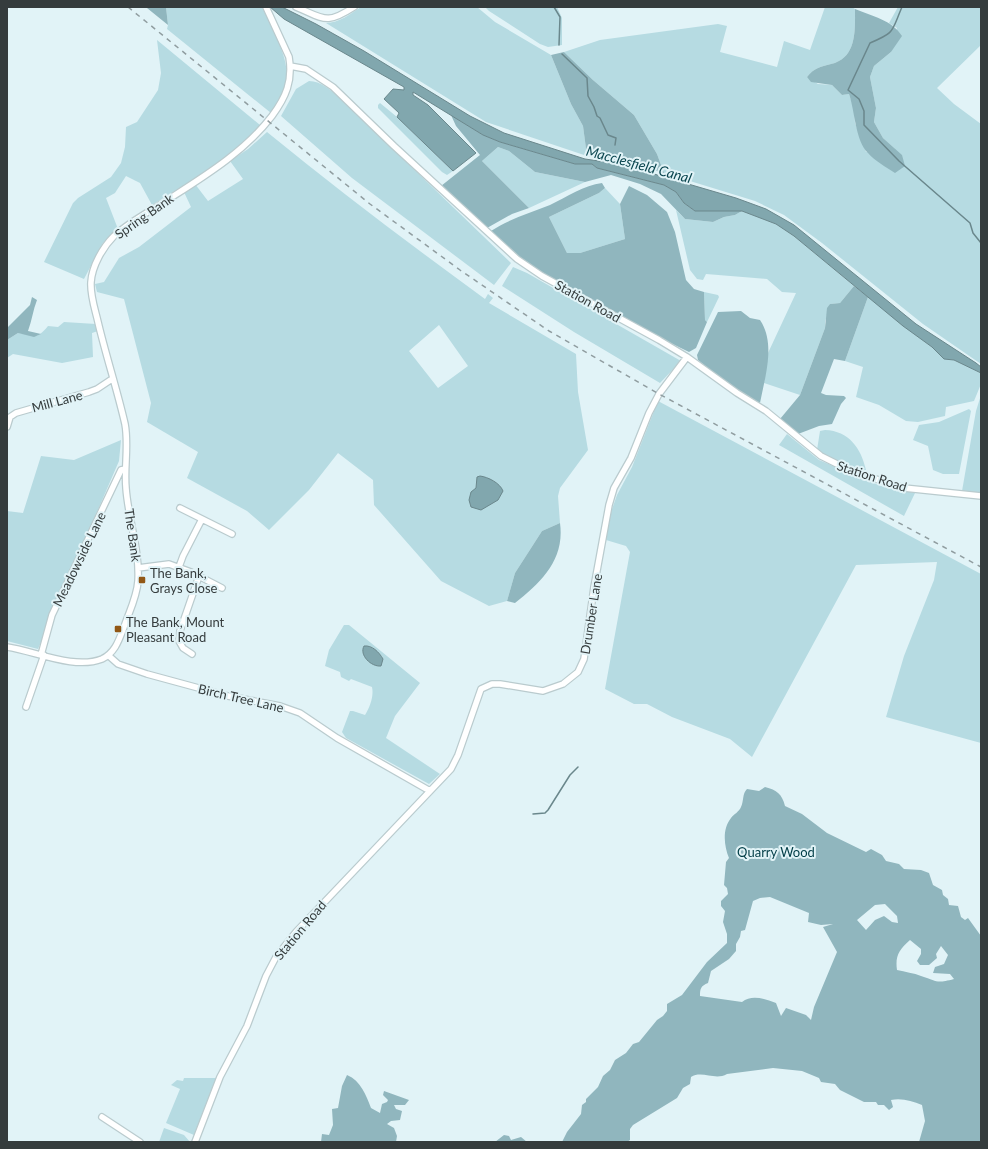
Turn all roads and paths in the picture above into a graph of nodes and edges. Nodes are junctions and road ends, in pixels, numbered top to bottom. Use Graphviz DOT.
graph roads {
  1 [pos="266,7"];
  2 [pos="296,7"];
  3 [pos="354,7"];
  4 [pos="290,66"];
  5 [pos="687,357"];
  6 [pos="112,379"];
  7 [pos="7,428"];
  8 [pos="126,456"];
  9 [pos="125,469"];
  10 [pos="981,496"];
  11 [pos="180,508"];
  12 [pos="202,519"];
  13 [pos="232,534"];
  14 [pos="179,567"];
  15 [pos="138,568"];
  16 [pos="199,576"];
  17 [pos="222,588"];
  18 [pos="7,647"];
  19 [pos="192,654"];
  20 [pos="43,655"];
  21 [pos="109,656"];
  22 [pos="26,707"];
  23 [pos="430,791"];
  24 [pos="102,1117"];
  25 [pos="140,1142"];
  26 [pos="194,1142"];
  1 -- 4 [label="street"];
  2 -- 3 [label="street"];
  4 -- 5 [label="street, Station Road"];
  4 -- 6 [label="street, Spring Bank"];
  5 -- 10 [label="street, Station Road"];
  5 -- 23 [label="street, Drumber Lane"];
  6 -- 7 [label="street, Mill Lane"];
  6 -- 8 [label="street, Spring Bank"];
  8 -- 9 [label="street, The Bank"];
  9 -- 15 [label="street, The Bank"];
  9 -- 20 [label="street, Meadowside Lane"];
  11 -- 12 [label="street"];
  12 -- 13 [label="street"];
  12 -- 14 [label="street"];
  14 -- 15 [label="street"];
  14 -- 16 [label="street"];
  15 -- 21 [label="street, The Bank"];
  16 -- 17 [label="street"];
  16 -- 19 [label="street"];
  18 -- 20 [label="street"];
  20 -- 21 [label="street"];
  20 -- 22 [label="street"];
  21 -- 23 [label="street, Birch Tree Lane"];
  23 -- 26 [label="street, Station Road"];
  24 -- 25 [label="street"];
}
